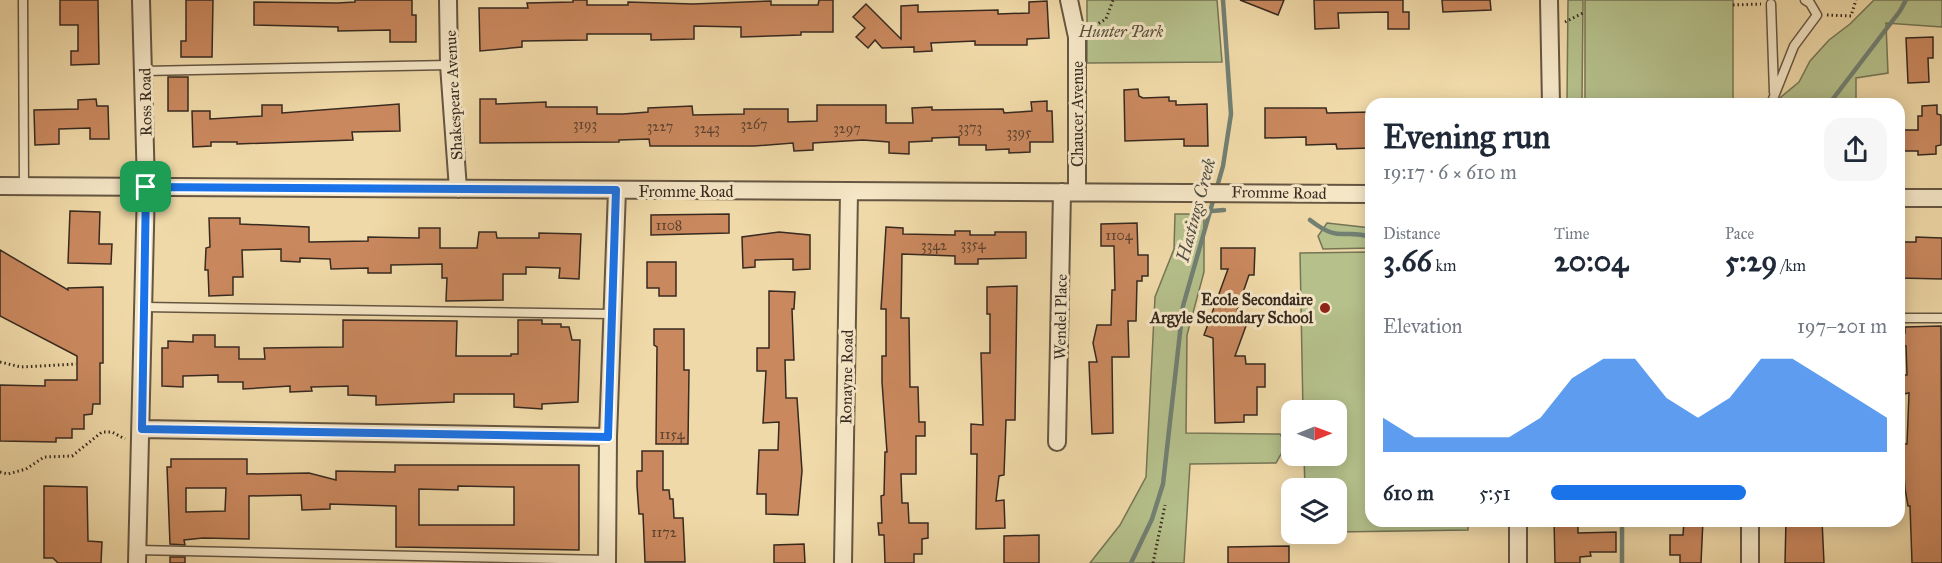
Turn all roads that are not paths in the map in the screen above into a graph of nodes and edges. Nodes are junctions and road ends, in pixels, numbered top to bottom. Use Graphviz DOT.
graph roads {
  1 [pos="23,0"];
  2 [pos="141,0"];
  3 [pos="448,0"];
  4 [pos="1069,0"];
  5 [pos="1549,0"];
  6 [pos="1805,0"];
  7 [pos="1771,4"];
  8 [pos="449,65"];
  9 [pos="144,71"];
  10 [pos="1551,98"];
  11 [pos="1772,98"];
  12 [pos="1772,98"];
  13 [pos="0,186"];
  14 [pos="24,186"];
  15 [pos="146,187"];
  16 [pos="458,189"];
  17 [pos="616,190"];
  18 [pos="849,192"];
  19 [pos="1070,192"];
  20 [pos="1365,194"];
  21 [pos="1905,198"];
  22 [pos="1942,198"];
  23 [pos="144,307"];
  24 [pos="612,314"];
  25 [pos="1905,318"];
  26 [pos="1942,318"];
  27 [pos="142,429"];
  28 [pos="608,437"];
  29 [pos="1057,441"];
  30 [pos="1518,527"];
  31 [pos="1750,527"];
  32 [pos="137,556"];
  33 [pos="607,562"];
  34 [pos="843,563"];
  35 [pos="1518,563"];
  36 [pos="1750,563"];
  1 -- 14 [label="lane"];
  2 -- 9 [label="street, Ross Road"];
  3 -- 8 [label="street, Shakespeare Avenue"];
  4 -- 19 [label="street, Chaucer Avenue"];
  5 -- 10 [label="street"];
  6 -- 11 [label="lane"];
  7 -- 12 [label="lane"];
  8 -- 9 [label="lane"];
  8 -- 16 [label="street, Shakespeare Avenue"];
  9 -- 15 [label="street, Ross Road"];
  13 -- 14 [label="street, Fromme Road"];
  14 -- 15 [label="street, Fromme Road"];
  15 -- 16 [label="street, Fromme Road"];
  15 -- 23 [label="street, Ross Road"];
  16 -- 17 [label="street, Fromme Road"];
  17 -- 18 [label="street, Fromme Road"];
  17 -- 24 [label="street"];
  18 -- 19 [label="street, Fromme Road"];
  18 -- 34 [label="street, Ronayne Road"];
  19 -- 20 [label="street, Fromme Road"];
  19 -- 29 [label="street, Wendel Place"];
  21 -- 22 [label="street"];
  23 -- 24 [label="lane"];
  23 -- 27 [label="street, Ross Road"];
  24 -- 28 [label="street"];
  25 -- 26 [label="lane"];
  27 -- 28 [label="street"];
  27 -- 32 [label="street, Ross Road"];
  28 -- 33 [label="street"];
  30 -- 35 [label="street"];
  31 -- 36 [label="street"];
  32 -- 33 [label="lane"];
}
